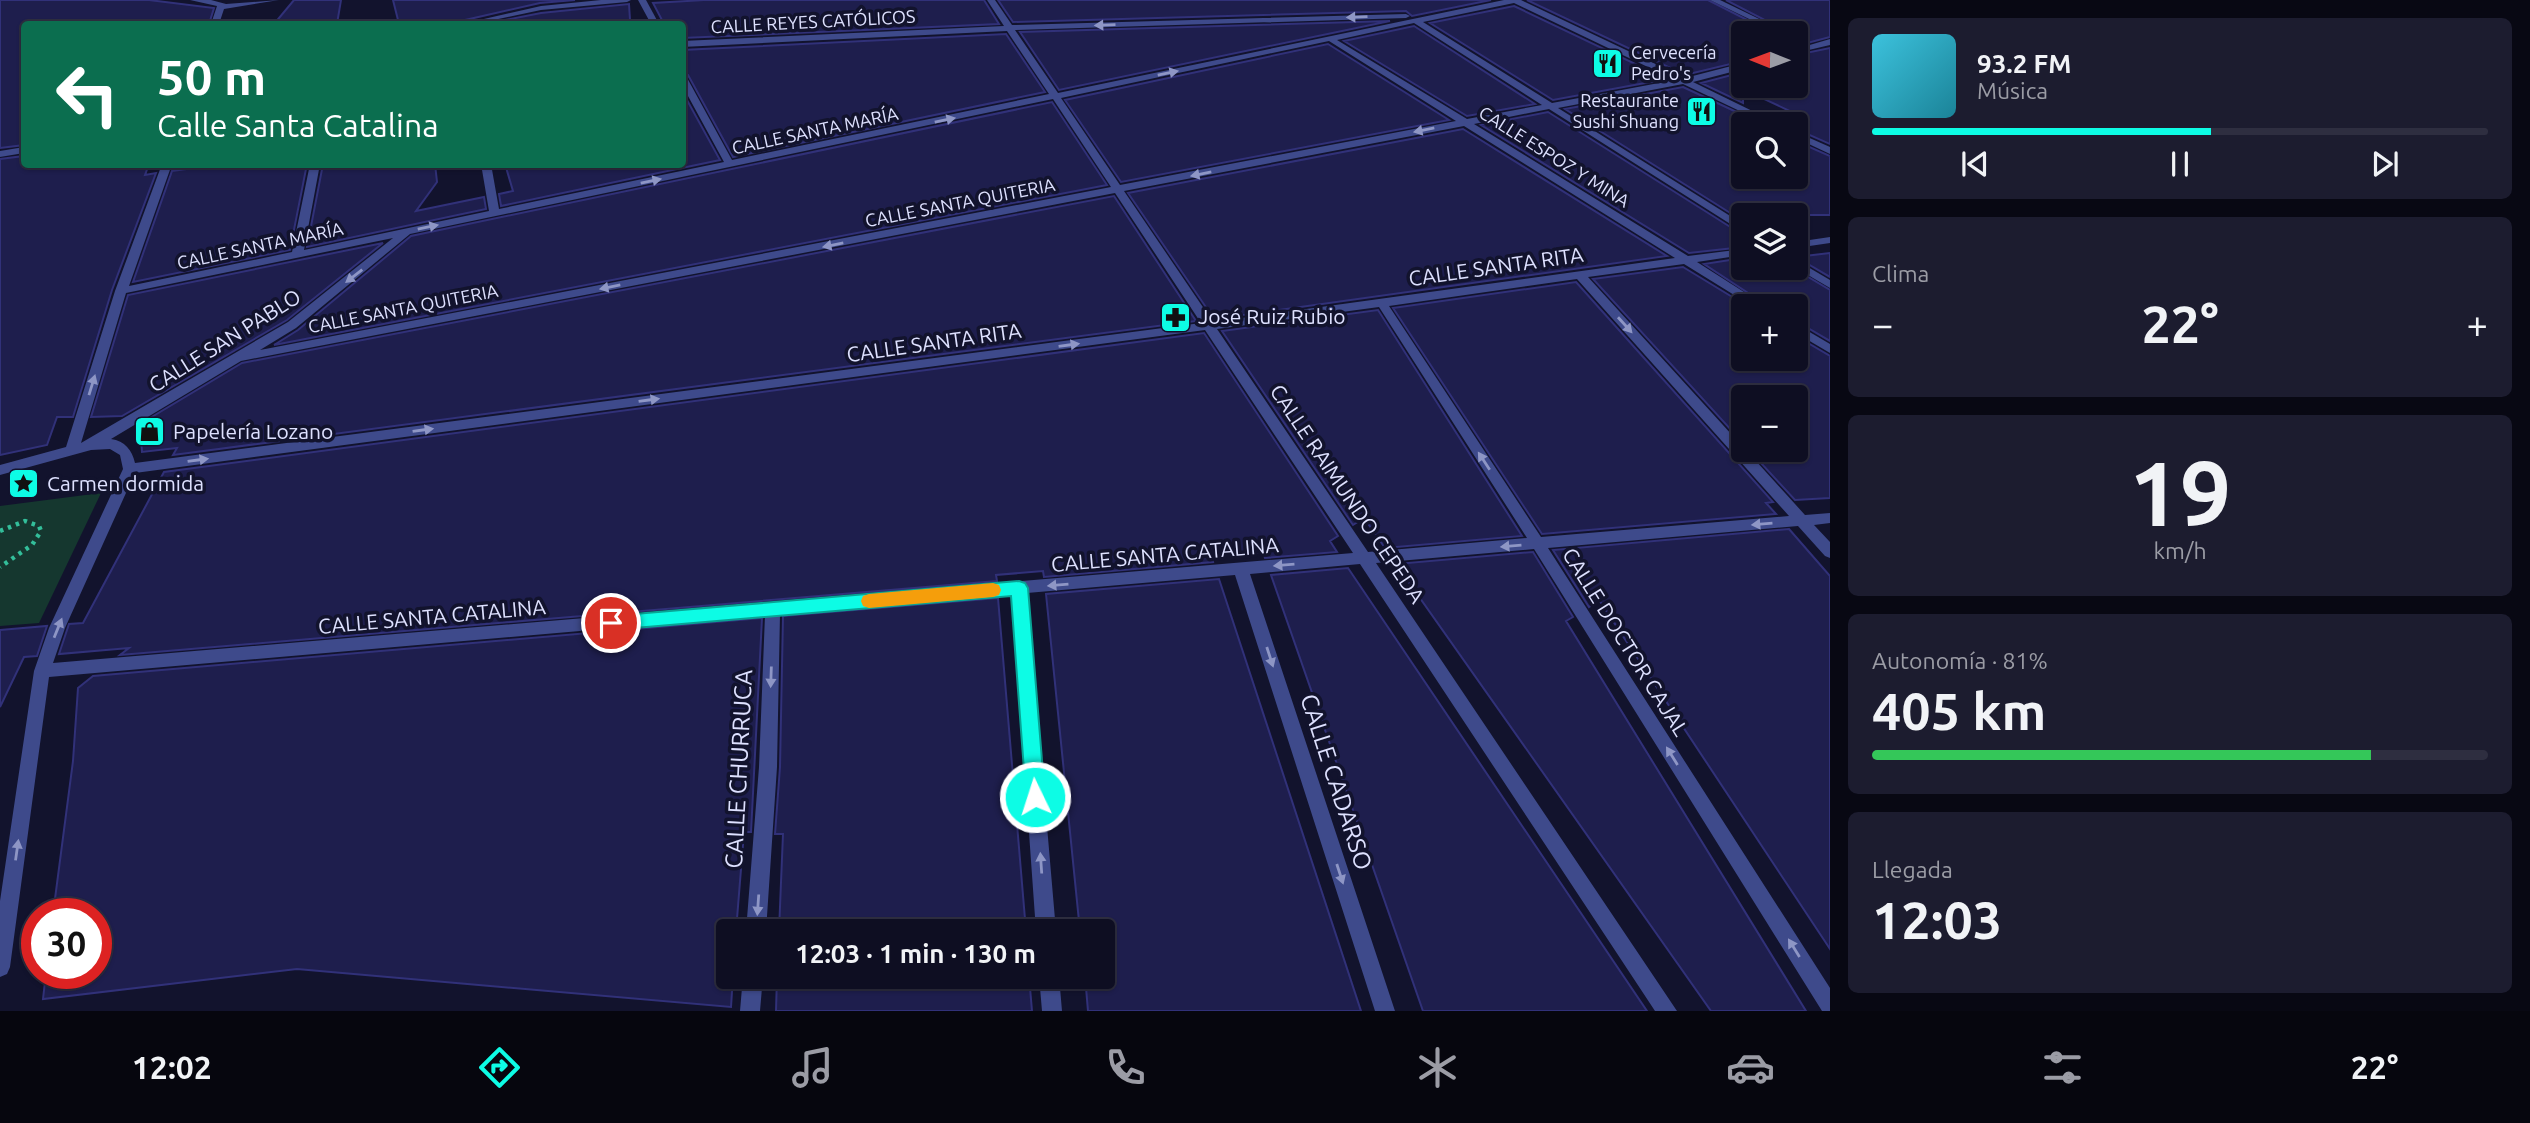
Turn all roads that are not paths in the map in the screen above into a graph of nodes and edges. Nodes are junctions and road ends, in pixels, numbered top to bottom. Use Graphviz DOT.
graph roads {
  1 [pos="194,0"];
  2 [pos="275,0"];
  3 [pos="627,0"];
  4 [pos="642,0"];
  5 [pos="991,0"];
  6 [pos="1515,0"];
  7 [pos="1714,0"];
  8 [pos="222,6"];
  9 [pos="1449,14"];
  10 [pos="216,21"];
  11 [pos="480,21"];
  12 [pos="653,21"];
  13 [pos="1416,21"];
  14 [pos="1759,21"];
  15 [pos="1009,28"];
  16 [pos="1329,38"];
  17 [pos="1830,42"];
  18 [pos="686,44"];
  19 [pos="1808,45"];
  20 [pos="1813,47"];
  21 [pos="1808,48"];
  22 [pos="1731,69"];
  23 [pos="1684,80"];
  24 [pos="686,83"];
  25 [pos="1056,97"];
  26 [pos="1551,105"];
  27 [pos="1749,112"];
  28 [pos="1465,122"];
  29 [pos="1808,140"];
  30 [pos="1828,148"];
  31 [pos="21,150"];
  32 [pos="0,154"];
  33 [pos="730,165"];
  34 [pos="166,168"];
  35 [pos="314,168"];
  36 [pos="487,168"];
  37 [pos="1120,190"];
  38 [pos="495,214"];
  39 [pos="1731,221"];
  40 [pos="405,232"];
  41 [pos="1830,240"];
  42 [pos="1808,243"];
  43 [pos="1731,254"];
  44 [pos="297,255"];
  45 [pos="1686,261"];
  46 [pos="1808,271"];
  47 [pos="1579,274"];
  48 [pos="1830,285"];
  49 [pos="121,291"];
  50 [pos="1740,294"];
  51 [pos="1382,303"];
  52 [pos="1208,326"];
  53 [pos="1808,335"];
  54 [pos="1830,349"];
  55 [pos="242,357"];
  56 [pos="91,445"];
  57 [pos="72,450"];
  58 [pos="130,469"];
  59 [pos="0,470"];
  60 [pos="1830,518"];
  61 [pos="1802,520"];
  62 [pos="1538,544"];
  63 [pos="1830,552"];
  64 [pos="1365,558"];
  65 [pos="1241,569"];
  66 [pos="1019,588"];
  67 [pos="774,609"];
  68 [pos="42,671"];
  69 [pos="757,919"];
  70 [pos="1045,919"];
  71 [pos="0,967"];
  72 [pos="752,989"];
  73 [pos="1050,989"];
  74 [pos="1830,1006"];
  75 [pos="750,1011"];
  76 [pos="1052,1011"];
  77 [pos="1385,1011"];
  78 [pos="1667,1011"];
  1 -- 8 [label="street"];
  2 -- 8 [label="street"];
  3 -- 11 [label="street"];
  4 -- 12 [label="street"];
  5 -- 15 [label="street, CALLE RAIMUNDO CEPEDA"];
  6 -- 9 [label="street, CALLE SANTA MARÍA"];
  6 -- 23 [label="street"];
  7 -- 14 [label="street"];
  8 -- 10 [label="street"];
  9 -- 13 [label="street, CALLE SANTA MARÍA"];
  9 -- 15 [label="street, CALLE REYES CATÓLICOS, one-way"];
  13 -- 16 [label="street, CALLE SANTA MARÍA"];
  13 -- 26 [label="street"];
  15 -- 18 [label="street, CALLE REYES CATÓLICOS"];
  15 -- 25 [label="street, CALLE RAIMUNDO CEPEDA"];
  25 -- 16 [label="street, CALLE SANTA MARÍA, one-way"];
  16 -- 28 [label="street, CALLE ESPOZ Y MINA"];
  17 -- 20 [label="street"];
  19 -- 20 [label="street"];
  20 -- 21 [label="street"];
  22 -- 23 [label="street, CALLE SANTA QUITERIA"];
  23 -- 26 [label="street, CALLE SANTA QUITERIA"];
  23 -- 27 [label="street"];
  24 -- 33 [label="street"];
  33 -- 25 [label="street, CALLE SANTA MARÍA, one-way"];
  25 -- 37 [label="street, CALLE RAIMUNDO CEPEDA"];
  26 -- 28 [label="street, CALLE SANTA QUITERIA"];
  26 -- 39 [label="street"];
  28 -- 37 [label="street, CALLE SANTA QUITERIA, one-way"];
  28 -- 45 [label="street, CALLE ESPOZ Y MINA"];
  29 -- 30 [label="street"];
  31 -- 32 [label="street"];
  38 -- 33 [label="street, CALLE SANTA MARÍA, one-way"];
  34 -- 49 [label="street"];
  35 -- 44 [label="street"];
  36 -- 38 [label="street"];
  37 -- 52 [label="street, CALLE RAIMUNDO CEPEDA"];
  37 -- 55 [label="street, CALLE SANTA QUITERIA, one-way"];
  40 -- 38 [label="street, CALLE SANTA MARÍA, one-way"];
  40 -- 44 [label="street, CALLE SANTA MARÍA"];
  40 -- 55 [label="street, CALLE SAN PABLO, one-way"];
  41 -- 42 [label="street"];
  43 -- 45 [label="street, CALLE SANTA RITA"];
  44 -- 49 [label="street, CALLE SANTA MARÍA"];
  45 -- 47 [label="street, CALLE SANTA RITA"];
  45 -- 50 [label="street, CALLE ESPOZ Y MINA"];
  46 -- 48 [label="street"];
  47 -- 51 [label="street, CALLE SANTA RITA"];
  47 -- 61 [label="street, one-way"];
  57 -- 49 [label="street, one-way"];
  51 -- 52 [label="street, CALLE SANTA RITA"];
  62 -- 51 [label="street, CALLE DOCTOR CAJAL, one-way"];
  58 -- 52 [label="street, CALLE SANTA RITA, one-way"];
  52 -- 64 [label="street, CALLE RAIMUNDO CEPEDA"];
  53 -- 54 [label="street"];
  55 -- 56 [label="street, CALLE SAN PABLO"];
  56 -- 57 [label="street"];
  56 -- 58 [label="street"];
  57 -- 59 [label="street"];
  68 -- 58 [label="street, one-way"];
  60 -- 61 [label="street, CALLE SANTA CATALINA"];
  61 -- 62 [label="street, CALLE SANTA CATALINA, one-way"];
  61 -- 63 [label="street"];
  62 -- 64 [label="street, CALLE SANTA CATALINA, one-way"];
  74 -- 62 [label="street, CALLE DOCTOR CAJAL, one-way"];
  64 -- 65 [label="street, CALLE SANTA CATALINA, one-way"];
  64 -- 78 [label="street, CALLE RAIMUNDO CEPEDA"];
  65 -- 66 [label="street, CALLE SANTA CATALINA, one-way"];
  65 -- 77 [label="street, CALLE CADARSO, one-way"];
  66 -- 67 [label="street, CALLE SANTA CATALINA"];
  70 -- 66 [label="street, one-way"];
  67 -- 68 [label="street, CALLE SANTA CATALINA"];
  67 -- 69 [label="street, CALLE CHURRUCA, one-way"];
  71 -- 68 [label="street, one-way"];
  72 -- 75 [label="street"];
  73 -- 76 [label="street"];
}
